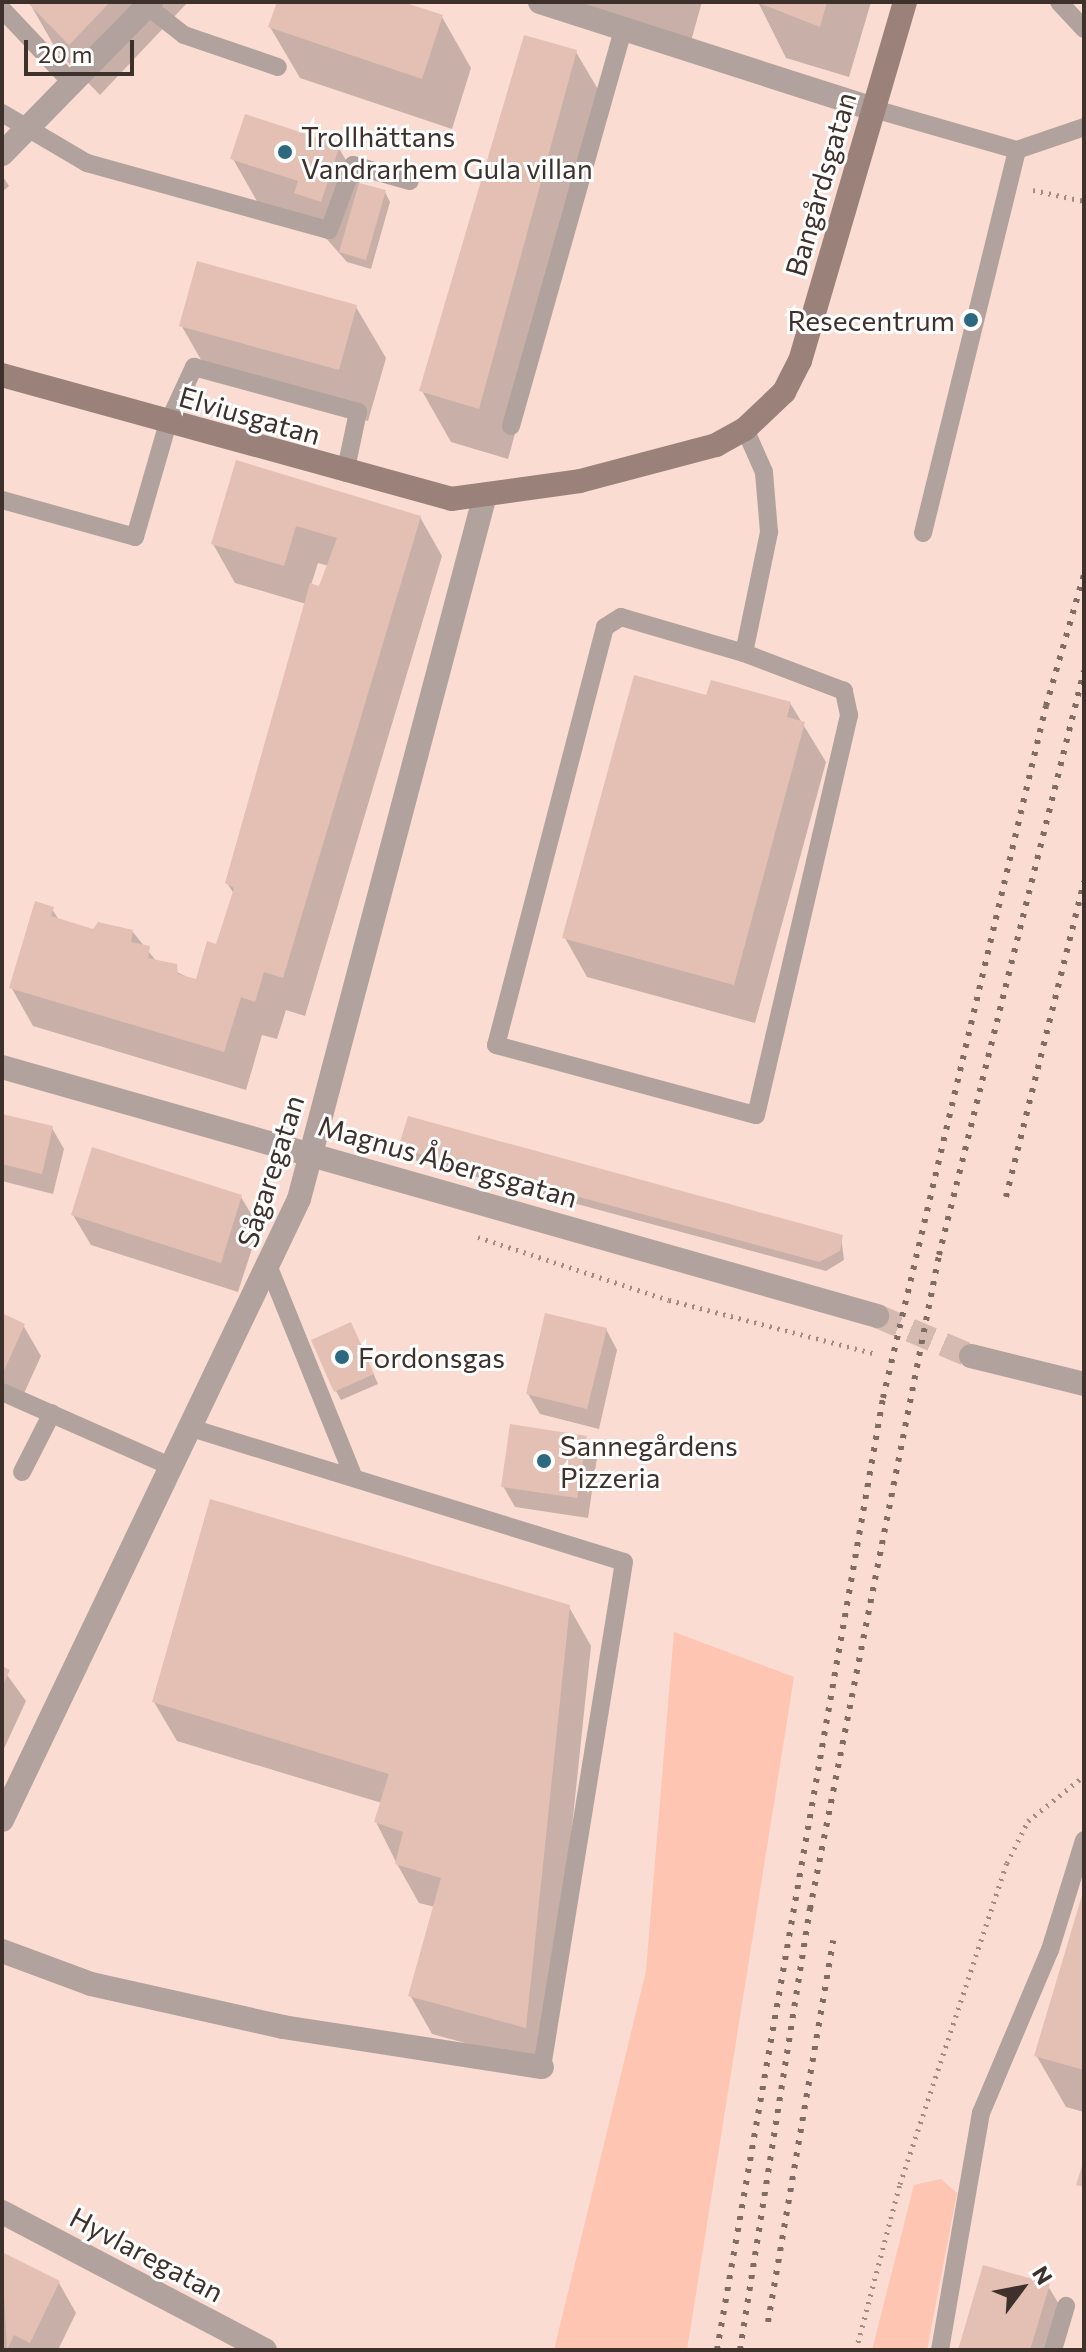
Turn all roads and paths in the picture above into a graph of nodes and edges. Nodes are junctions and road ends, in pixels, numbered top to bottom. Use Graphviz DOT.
graph roads {
  1 [pos="540,2"];
  2 [pos="905,2"];
  3 [pos="1059,2"];
  4 [pos="149,4"];
  5 [pos="2,9"];
  6 [pos="623,29"];
  7 [pos="1084,29"];
  8 [pos="278,67"];
  9 [pos="72,83"];
  10 [pos="874,109"];
  11 [pos="2,113"];
  12 [pos="1084,127"];
  13 [pos="28,129"];
  14 [pos="1017,150"];
  15 [pos="2,154"];
  16 [pos="410,181"];
  17 [pos="1012,186"];
  18 [pos="1084,201"];
  19 [pos="2,375"];
  20 [pos="168,423"];
  21 [pos="511,426"];
  22 [pos="745,429"];
  23 [pos="345,473"];
  24 [pos="484,499"];
  25 [pos="2,500"];
  26 [pos="923,533"];
  27 [pos="744,653"];
  28 [pos="2,1067"];
  29 [pos="309,1153"];
  30 [pos="270,1270"];
  31 [pos="877,1316"];
  32 [pos="971,1356"];
  33 [pos="1084,1384"];
  34 [pos="2,1392"];
  35 [pos="52,1413"];
  36 [pos="188,1427"];
  37 [pos="170,1466"];
  38 [pos="22,1472"];
  39 [pos="354,1478"];
  40 [pos="1084,1776"];
  41 [pos="2,1820"];
  42 [pos="1084,1840"];
  43 [pos="2,1951"];
  44 [pos="542,2067"];
  45 [pos="2,2212"];
  46 [pos="1066,2306"];
  47 [pos="265,2350"];
  48 [pos="856,2350"];
  49 [pos="940,2350"];
  50 [pos="1053,2350"];
  1 -- 6 [label="street"];
  2 -- 10 [label="street, Bangårdsgatan"];
  3 -- 7 [label="lane"];
  4 -- 8 [label="lane"];
  4 -- 9 [label="street"];
  5 -- 9 [label="lane"];
  6 -- 10 [label="street"];
  6 -- 21 [label="lane"];
  9 -- 13 [label="street"];
  10 -- 14 [label="lane"];
  10 -- 22 [label="street, Bangårdsgatan"];
  11 -- 13 [label="lane"];
  12 -- 14 [label="lane"];
  13 -- 15 [label="street"];
  13 -- 16 [label="lane"];
  14 -- 17 [label="lane"];
  17 -- 18 [label="path"];
  17 -- 26 [label="lane"];
  19 -- 20 [label="street, Elviusgatan"];
  20 -- 23 [label="street, Elviusgatan"];
  20 -- 23 [label="lane"];
  20 -- 25 [label="lane"];
  22 -- 24 [label="street, Bangårdsgatan"];
  22 -- 27 [label="lane"];
  23 -- 24 [label="street, Elviusgatan"];
  24 -- 29 [label="street, Sågaregatan"];
  27 -- 27 [label="lane"];
  28 -- 29 [label="street, Magnus Åbergsgatan"];
  29 -- 30 [label="street, Sågaregatan"];
  29 -- 31 [label="street, Magnus Åbergsgatan"];
  30 -- 36 [label="street, Sågaregatan"];
  30 -- 39 [label="lane"];
  32 -- 33 [label="street"];
  34 -- 35 [label="lane"];
  35 -- 37 [label="lane"];
  35 -- 38 [label="lane"];
  36 -- 37 [label="street, Sågaregatan"];
  36 -- 39 [label="lane"];
  37 -- 41 [label="street, Sågaregatan"];
  39 -- 44 [label="lane"];
  40 -- 48 [label="path"];
  42 -- 49 [label="lane"];
  43 -- 44 [label="street"];
  45 -- 47 [label="street, Hyvlaregatan"];
  46 -- 50 [label="lane"];
}
